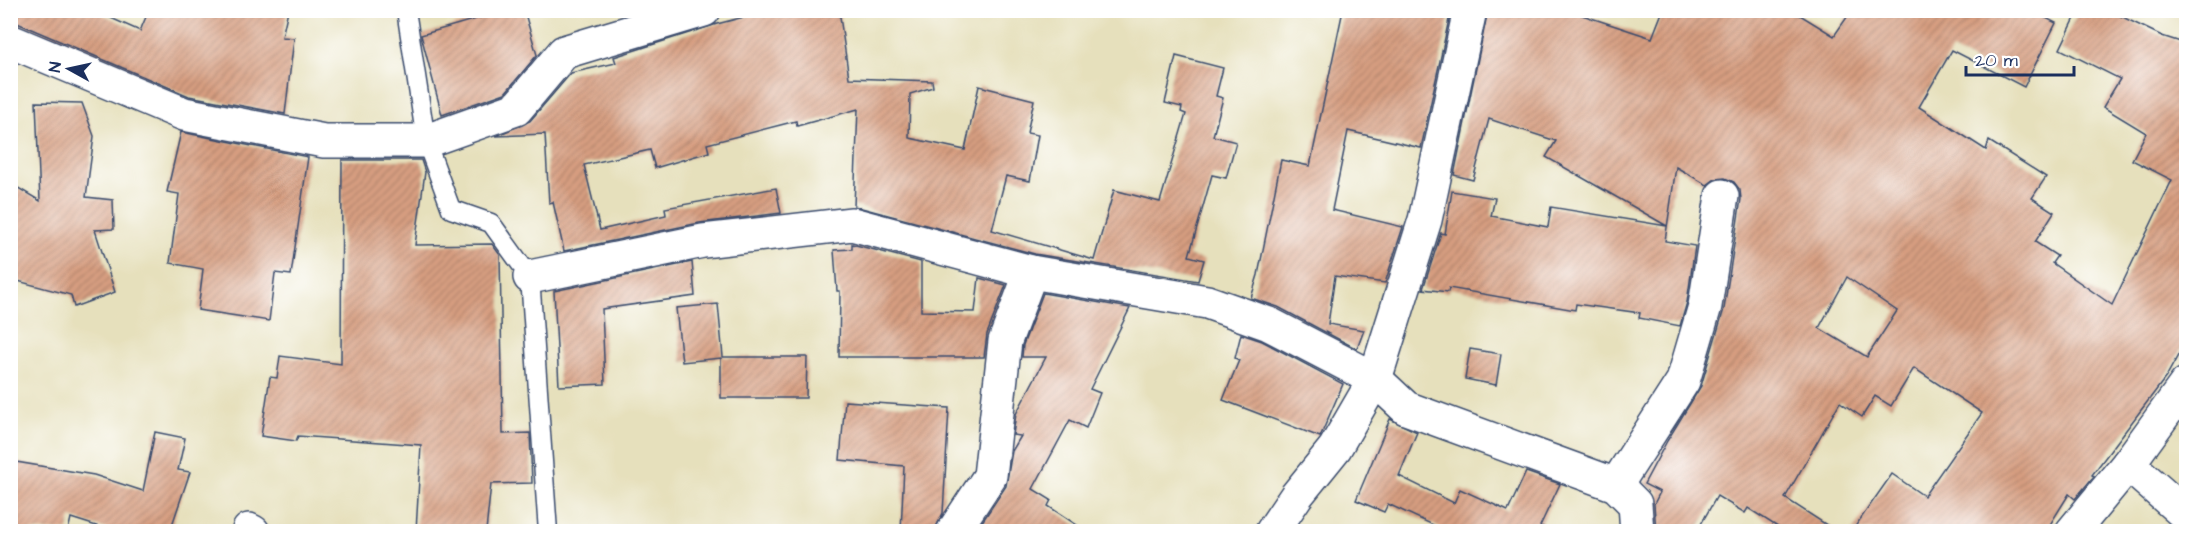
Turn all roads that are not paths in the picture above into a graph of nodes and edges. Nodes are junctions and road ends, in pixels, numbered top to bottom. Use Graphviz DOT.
graph roads {
  1 [pos="406,10"];
  2 [pos="704,10"];
  3 [pos="1470,10"];
  4 [pos="10,41"];
  5 [pos="426,141"];
  6 [pos="1722,196"];
  7 [pos="1031,272"];
  8 [pos="530,277"];
  9 [pos="1375,379"];
  10 [pos="2187,384"];
  11 [pos="2128,464"];
  12 [pos="1616,485"];
  13 [pos="2187,515"];
  14 [pos="548,531"];
  15 [pos="953,531"];
  16 [pos="1272,531"];
  17 [pos="1637,531"];
  18 [pos="2072,531"];
  1 -- 5 [label="lane"];
  2 -- 5 [label="street"];
  3 -- 9 [label="street"];
  4 -- 5 [label="street"];
  5 -- 8 [label="lane"];
  6 -- 12 [label="street"];
  7 -- 8 [label="street"];
  7 -- 9 [label="street"];
  7 -- 15 [label="street"];
  8 -- 14 [label="lane"];
  9 -- 12 [label="street"];
  9 -- 16 [label="street"];
  10 -- 11 [label="street"];
  11 -- 13 [label="street"];
  11 -- 18 [label="street"];
  12 -- 17 [label="street"];
}
